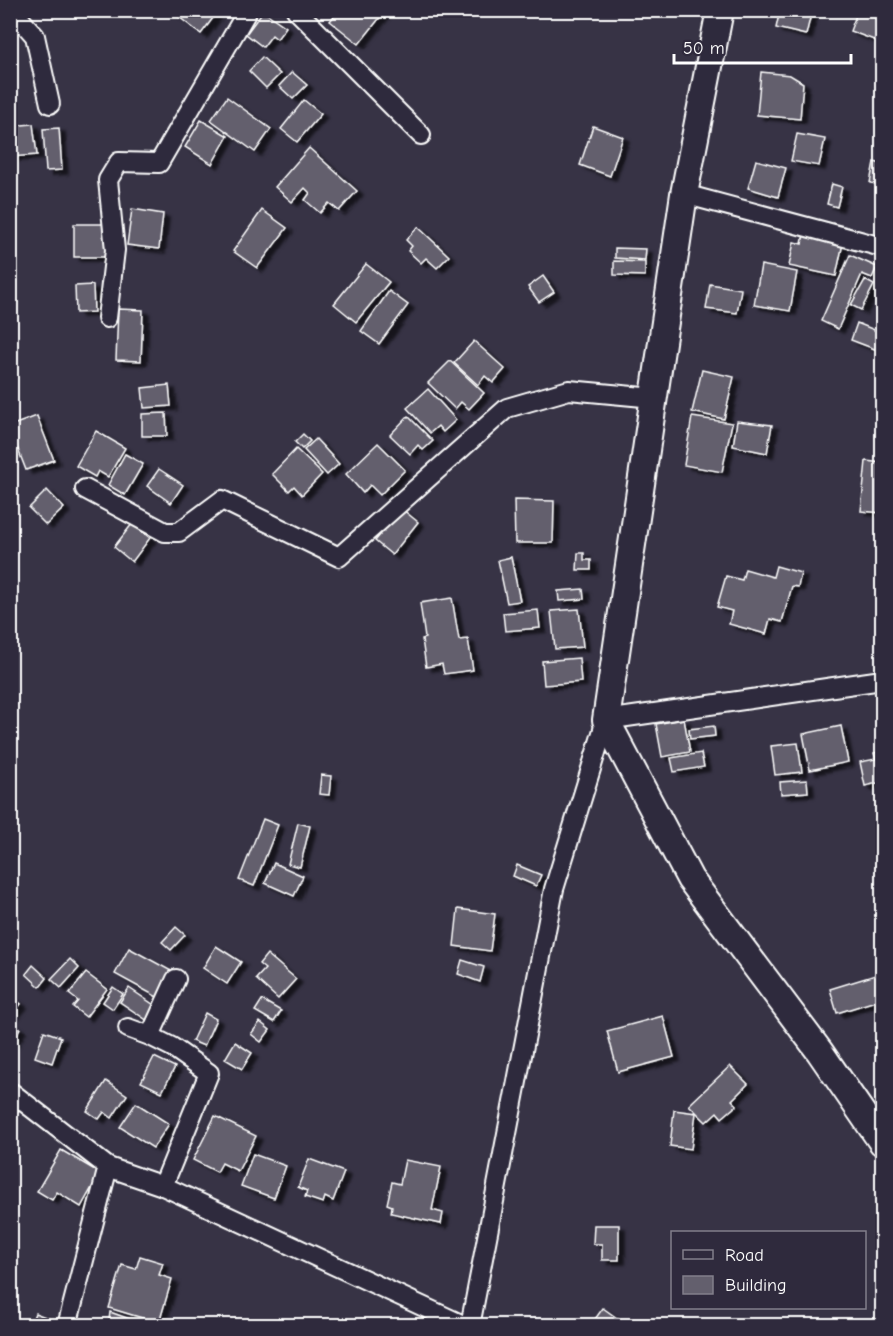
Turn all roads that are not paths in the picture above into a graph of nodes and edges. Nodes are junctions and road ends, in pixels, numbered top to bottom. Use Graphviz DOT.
graph roads {
  1 [pos="12,10"];
  2 [pos="248,10"];
  3 [pos="296,10"];
  4 [pos="720,10"];
  5 [pos="50,104"];
  6 [pos="421,135"];
  7 [pos="684,194"];
  8 [pos="882,247"];
  9 [pos="107,318"];
  10 [pos="654,398"];
  11 [pos="85,489"];
  12 [pos="882,680"];
  13 [pos="606,720"];
  14 [pos="176,979"];
  15 [pos="128,1028"];
  16 [pos="150,1036"];
  17 [pos="11,1092"];
  18 [pos="882,1142"];
  19 [pos="108,1167"];
  20 [pos="163,1186"];
  21 [pos="67,1326"];
  22 [pos="467,1326"];
  1 -- 5 [label="street"];
  2 -- 9 [label="street"];
  3 -- 6 [label="street"];
  4 -- 7 [label="street"];
  7 -- 8 [label="street"];
  7 -- 10 [label="street"];
  10 -- 11 [label="street"];
  10 -- 13 [label="street"];
  12 -- 13 [label="street"];
  13 -- 18 [label="street"];
  13 -- 22 [label="street"];
  14 -- 16 [label="street"];
  15 -- 16 [label="street"];
  16 -- 20 [label="street"];
  17 -- 19 [label="street"];
  19 -- 20 [label="street"];
  19 -- 21 [label="street"];
  20 -- 22 [label="street"];
}
